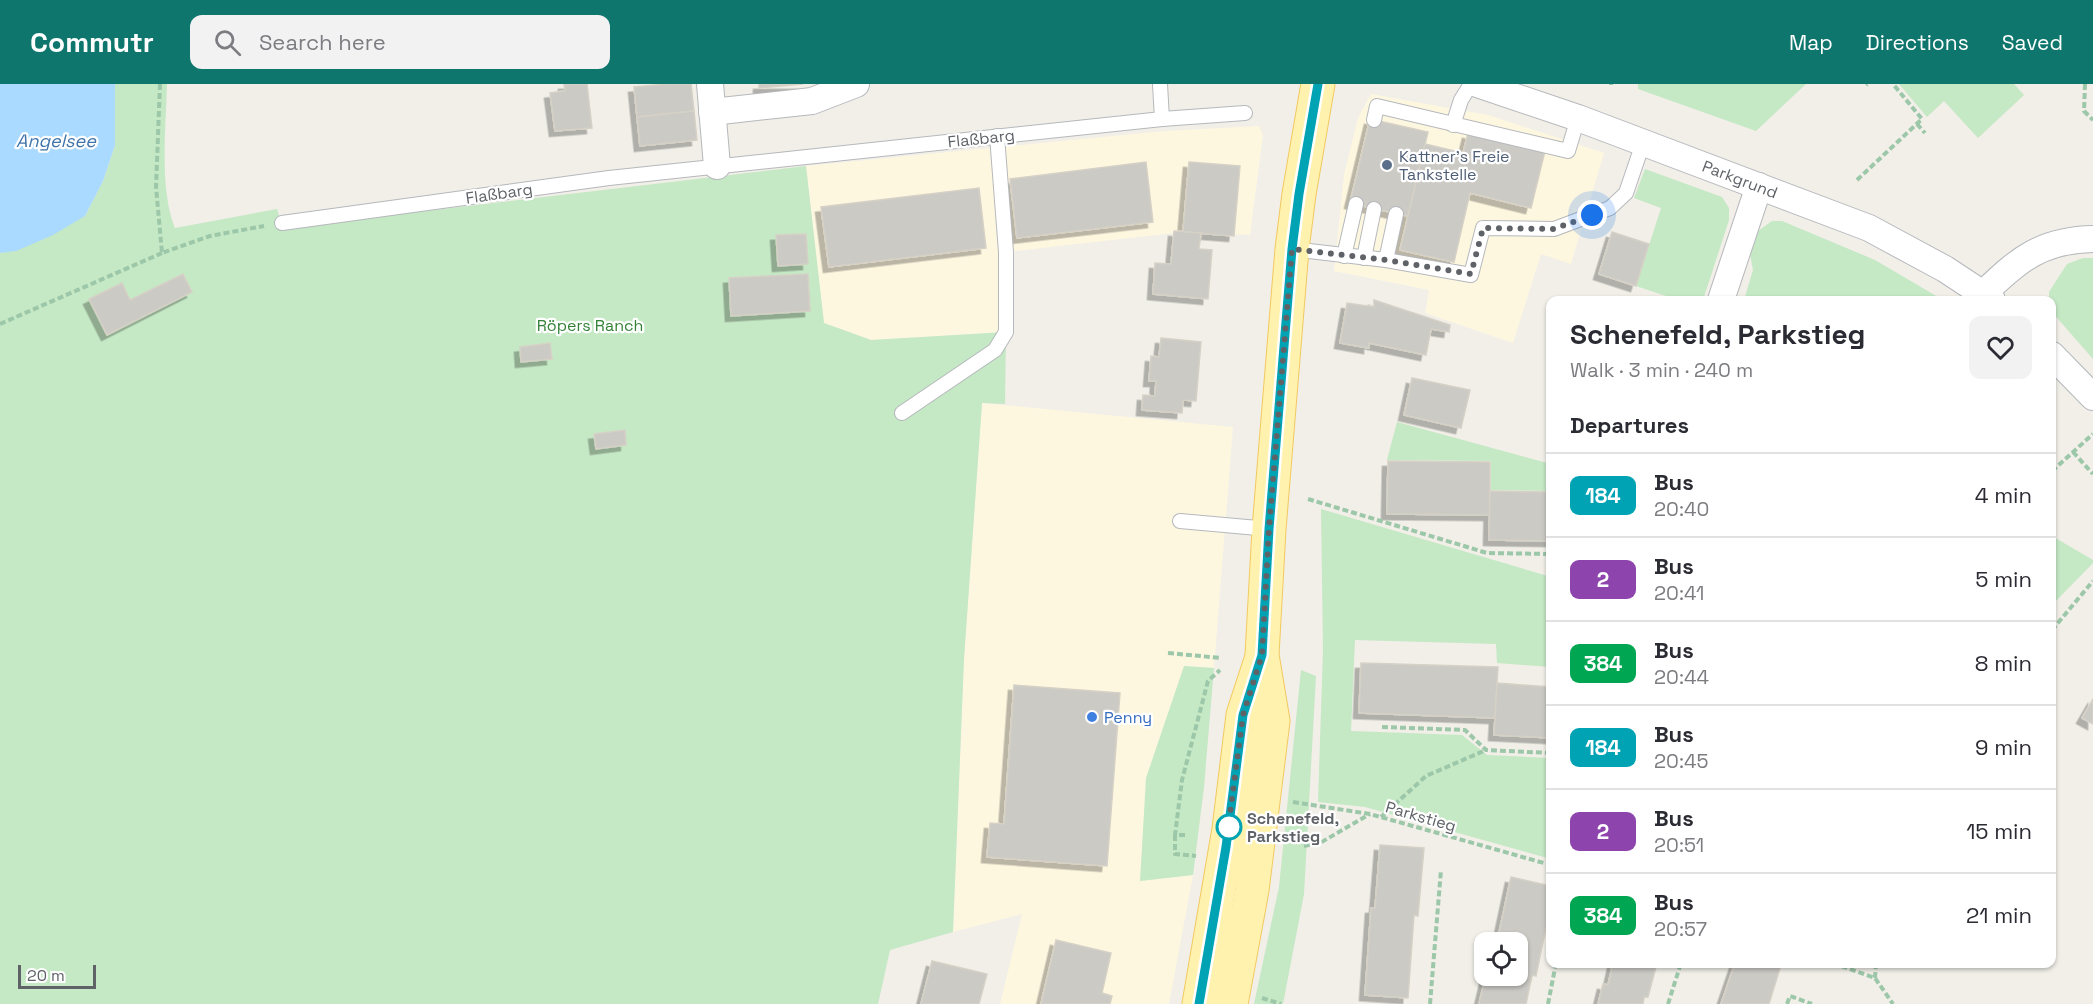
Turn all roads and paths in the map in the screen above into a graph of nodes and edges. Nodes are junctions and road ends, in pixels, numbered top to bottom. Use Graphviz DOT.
graph roads {
  1 [pos="160,84"];
  2 [pos="710,84"];
  3 [pos="856,84"];
  4 [pos="1160,84"];
  5 [pos="1318,84"];
  6 [pos="1471,84"];
  7 [pos="1477,84"];
  8 [pos="1893,84"];
  9 [pos="2085,84"];
  10 [pos="712,112"];
  11 [pos="1245,113"];
  12 [pos="1162,118"];
  13 [pos="1578,118"];
  14 [pos="1374,120"];
  15 [pos="2093,120"];
  16 [pos="1917,124"];
  17 [pos="1453,125"];
  18 [pos="1925,133"];
  19 [pos="997,136"];
  20 [pos="1643,142"];
  21 [pos="717,166"];
  22 [pos="1857,180"];
  23 [pos="1759,186"];
  24 [pos="1356,204"];
  25 [pos="1374,208"];
  26 [pos="1396,214"];
  27 [pos="282,223"];
  28 [pos="2093,238"];
  29 [pos="1292,249"];
  30 [pos="162,253"];
  31 [pos="1344,256"];
  32 [pos="1364,258"];
  33 [pos="1386,260"];
  34 [pos="1722,296"];
  35 [pos="1986,296"];
  36 [pos="1989,296"];
  37 [pos="0,324"];
  38 [pos="2056,359"];
  39 [pos="2093,397"];
  40 [pos="902,413"];
  41 [pos="2093,434"];
  42 [pos="2073,452"];
  43 [pos="2056,467"];
  44 [pos="2093,474"];
  45 [pos="1308,499"];
  46 [pos="1180,521"];
  47 [pos="1269,529"];
  48 [pos="1546,554"];
  49 [pos="2093,582"];
  50 [pos="2056,625"];
  51 [pos="1168,653"];
  52 [pos="1262,655"];
  53 [pos="1221,658"];
  54 [pos="1220,670"];
  55 [pos="1382,727"];
  56 [pos="1486,750"];
  57 [pos="1546,753"];
  58 [pos="1282,800"];
  59 [pos="1370,814"];
  60 [pos="1381,817"];
  61 [pos="1175,835"];
  62 [pos="1185,835"];
  63 [pos="1304,846"];
  64 [pos="1196,856"];
  65 [pos="1546,864"];
  66 [pos="1441,870"];
  67 [pos="1555,968"];
  68 [pos="1679,968"];
  69 [pos="1847,968"];
  70 [pos="1875,968"];
  71 [pos="1875,978"];
  72 [pos="1242,999"];
  73 [pos="1279,1003"];
  74 [pos="1199,1004"];
  75 [pos="1430,1004"];
  76 [pos="1548,1004"];
  77 [pos="1668,1004"];
  78 [pos="1787,1004"];
  79 [pos="1812,1004"];
  80 [pos="1893,1004"];
  1 -- 30 [label="path"];
  2 -- 10 [label="street"];
  3 -- 10 [label="street"];
  4 -- 12 [label="lane"];
  5 -- 29 [label="main road"];
  6 -- 17 [label="lane"];
  7 -- 13 [label="street, Parkgrund"];
  8 -- 16 [label="path"];
  9 -- 15 [label="path"];
  10 -- 21 [label="street"];
  11 -- 12 [label="lane, Flaßbarg"];
  12 -- 19 [label="lane, Flaßbarg"];
  13 -- 17 [label="lane"];
  13 -- 20 [label="street, Parkgrund"];
  14 -- 17 [label="lane"];
  16 -- 18 [label="path"];
  16 -- 22 [label="path"];
  19 -- 21 [label="lane, Flaßbarg"];
  19 -- 40 [label="lane"];
  20 -- 23 [label="street, Parkgrund"];
  20 -- 33 [label="lane"];
  21 -- 27 [label="lane, Flaßbarg"];
  23 -- 34 [label="street"];
  23 -- 35 [label="street, Parkgrund"];
  24 -- 31 [label="lane"];
  25 -- 32 [label="lane"];
  26 -- 33 [label="lane"];
  27 -- 30 [label="path"];
  28 -- 36 [label="street"];
  29 -- 31 [label="lane"];
  29 -- 47 [label="main road"];
  30 -- 37 [label="path"];
  31 -- 32 [label="lane"];
  32 -- 33 [label="lane"];
  38 -- 39 [label="street"];
  41 -- 42 [label="path"];
  42 -- 43 [label="path"];
  42 -- 44 [label="path"];
  45 -- 48 [label="path"];
  46 -- 47 [label="lane"];
  47 -- 52 [label="main road"];
  49 -- 50 [label="path"];
  51 -- 53 [label="path"];
  52 -- 72 [label="main road"];
  52 -- 74 [label="main road"];
  54 -- 61 [label="path"];
  55 -- 56 [label="path"];
  56 -- 57 [label="path"];
  56 -- 60 [label="path"];
  58 -- 59 [label="path, Parkstieg"];
  59 -- 60 [label="path, Parkstieg"];
  59 -- 63 [label="path"];
  60 -- 65 [label="path, Parkstieg"];
  61 -- 62 [label="path"];
  61 -- 64 [label="path"];
  66 -- 75 [label="path"];
  67 -- 76 [label="path"];
  68 -- 77 [label="path"];
  69 -- 71 [label="path"];
  70 -- 71 [label="path"];
  71 -- 80 [label="path"];
  72 -- 73 [label="path"];
  78 -- 79 [label="path"];
}
